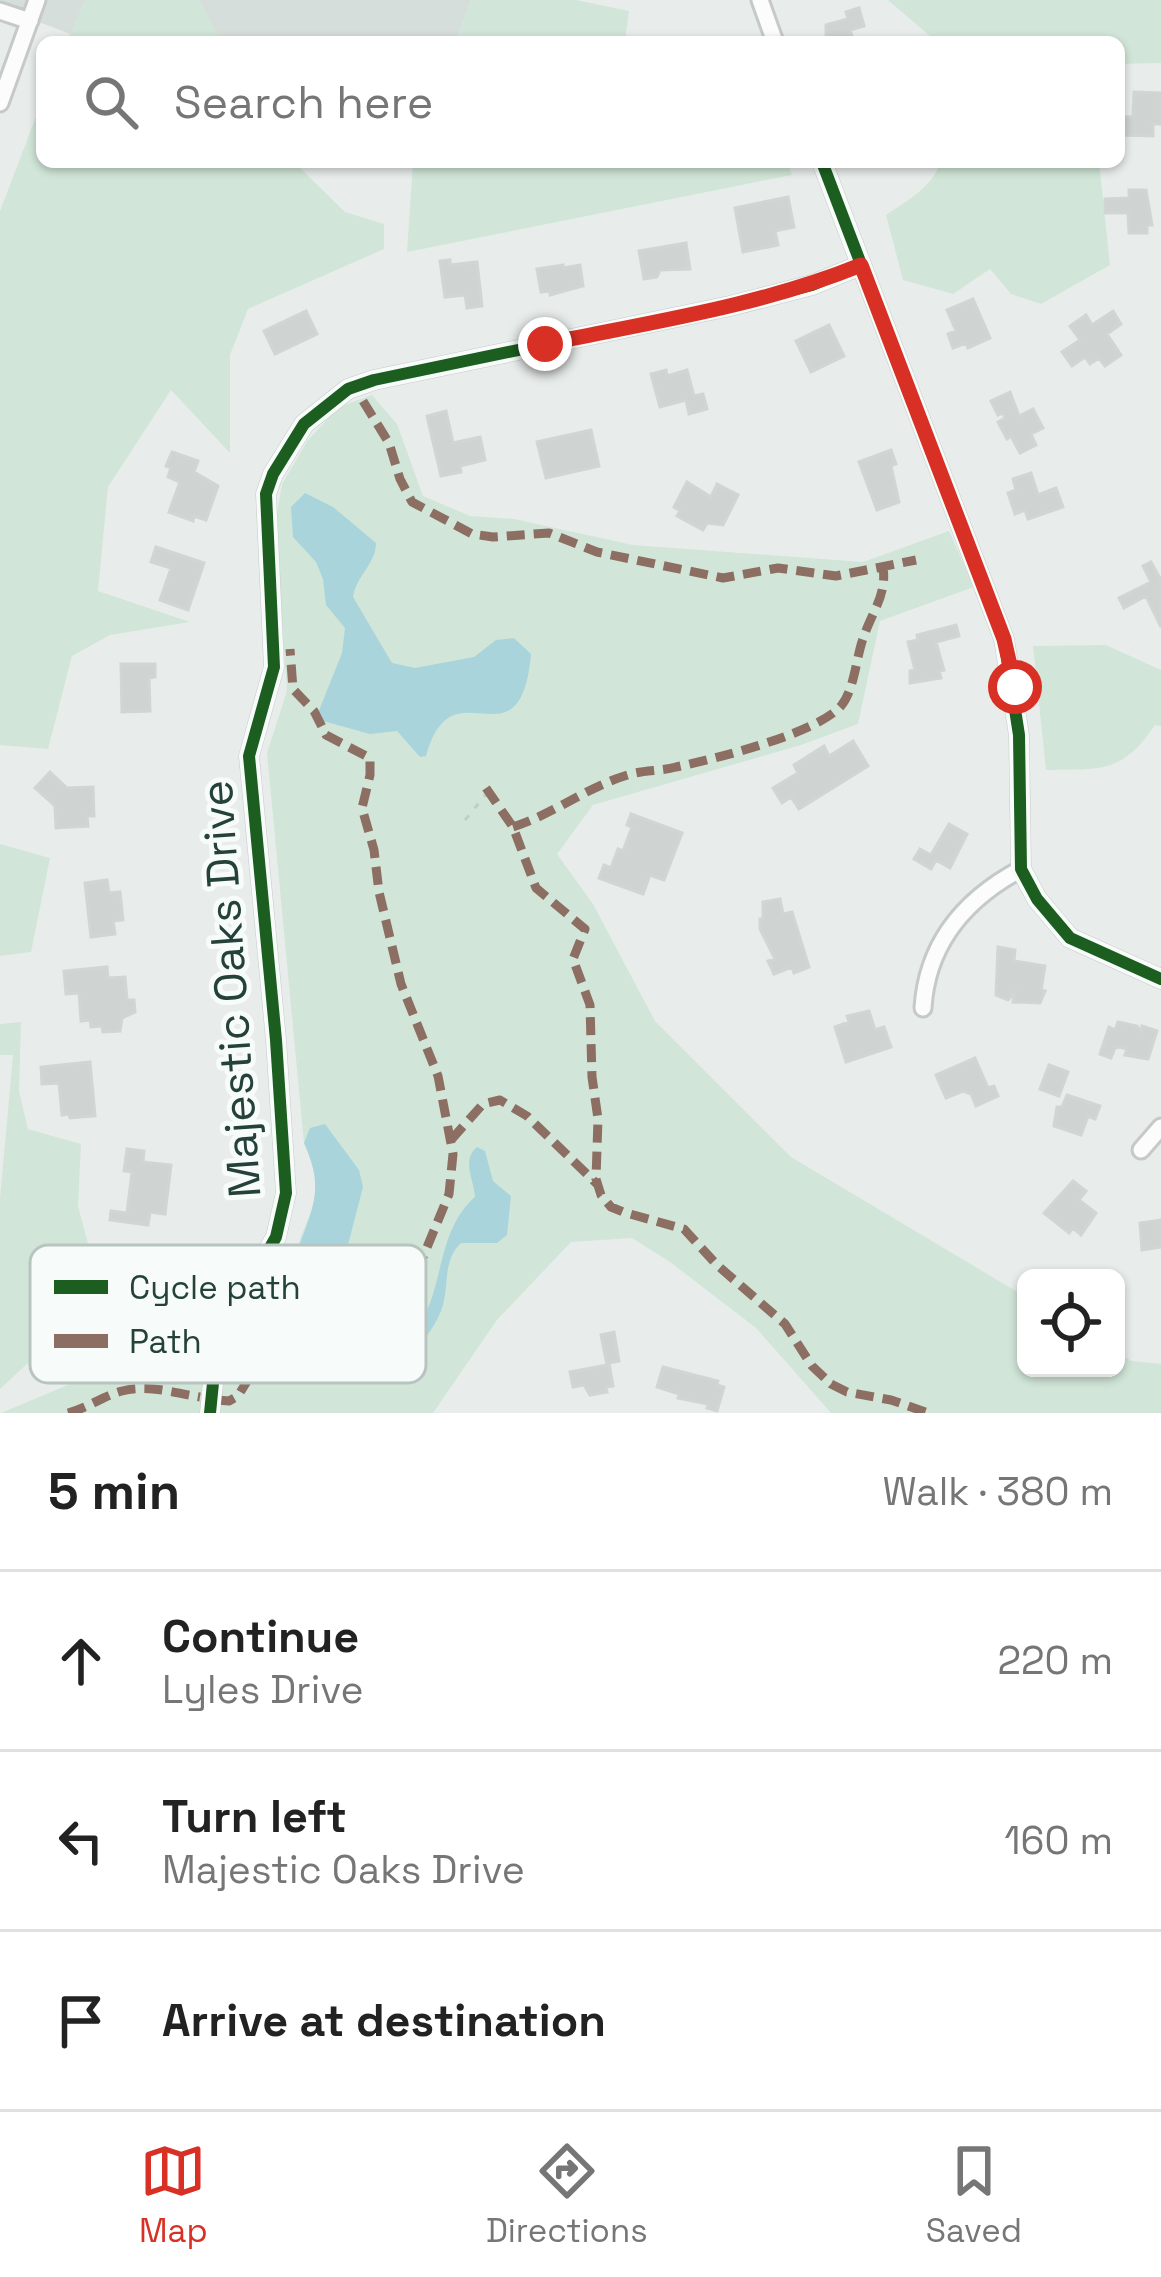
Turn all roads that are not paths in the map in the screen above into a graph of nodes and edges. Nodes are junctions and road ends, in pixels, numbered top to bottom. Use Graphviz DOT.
graph roads {
  1 [pos="37,0"];
  2 [pos="760,0"];
  3 [pos="0,11"];
  4 [pos="29,21"];
  5 [pos="774,36"];
  6 [pos="0,103"];
  7 [pos="823,168"];
  8 [pos="861,265"];
  9 [pos="1021,869"];
  10 [pos="1161,979"];
  11 [pos="923,1008"];
  12 [pos="1161,1127"];
  13 [pos="1142,1150"];
  14 [pos="271,1245"];
  15 [pos="213,1383"];
  16 [pos="210,1413"];
  1 -- 4 [label="street"];
  2 -- 5 [label="street"];
  3 -- 4 [label="street"];
  4 -- 6 [label="street"];
  7 -- 8 [label="street"];
  8 -- 9 [label="street"];
  8 -- 14 [label="street, Majestic Oaks Drive"];
  9 -- 10 [label="street"];
  9 -- 11 [label="street"];
  12 -- 13 [label="street"];
  15 -- 16 [label="street, Majestic Oaks Drive"];
}
